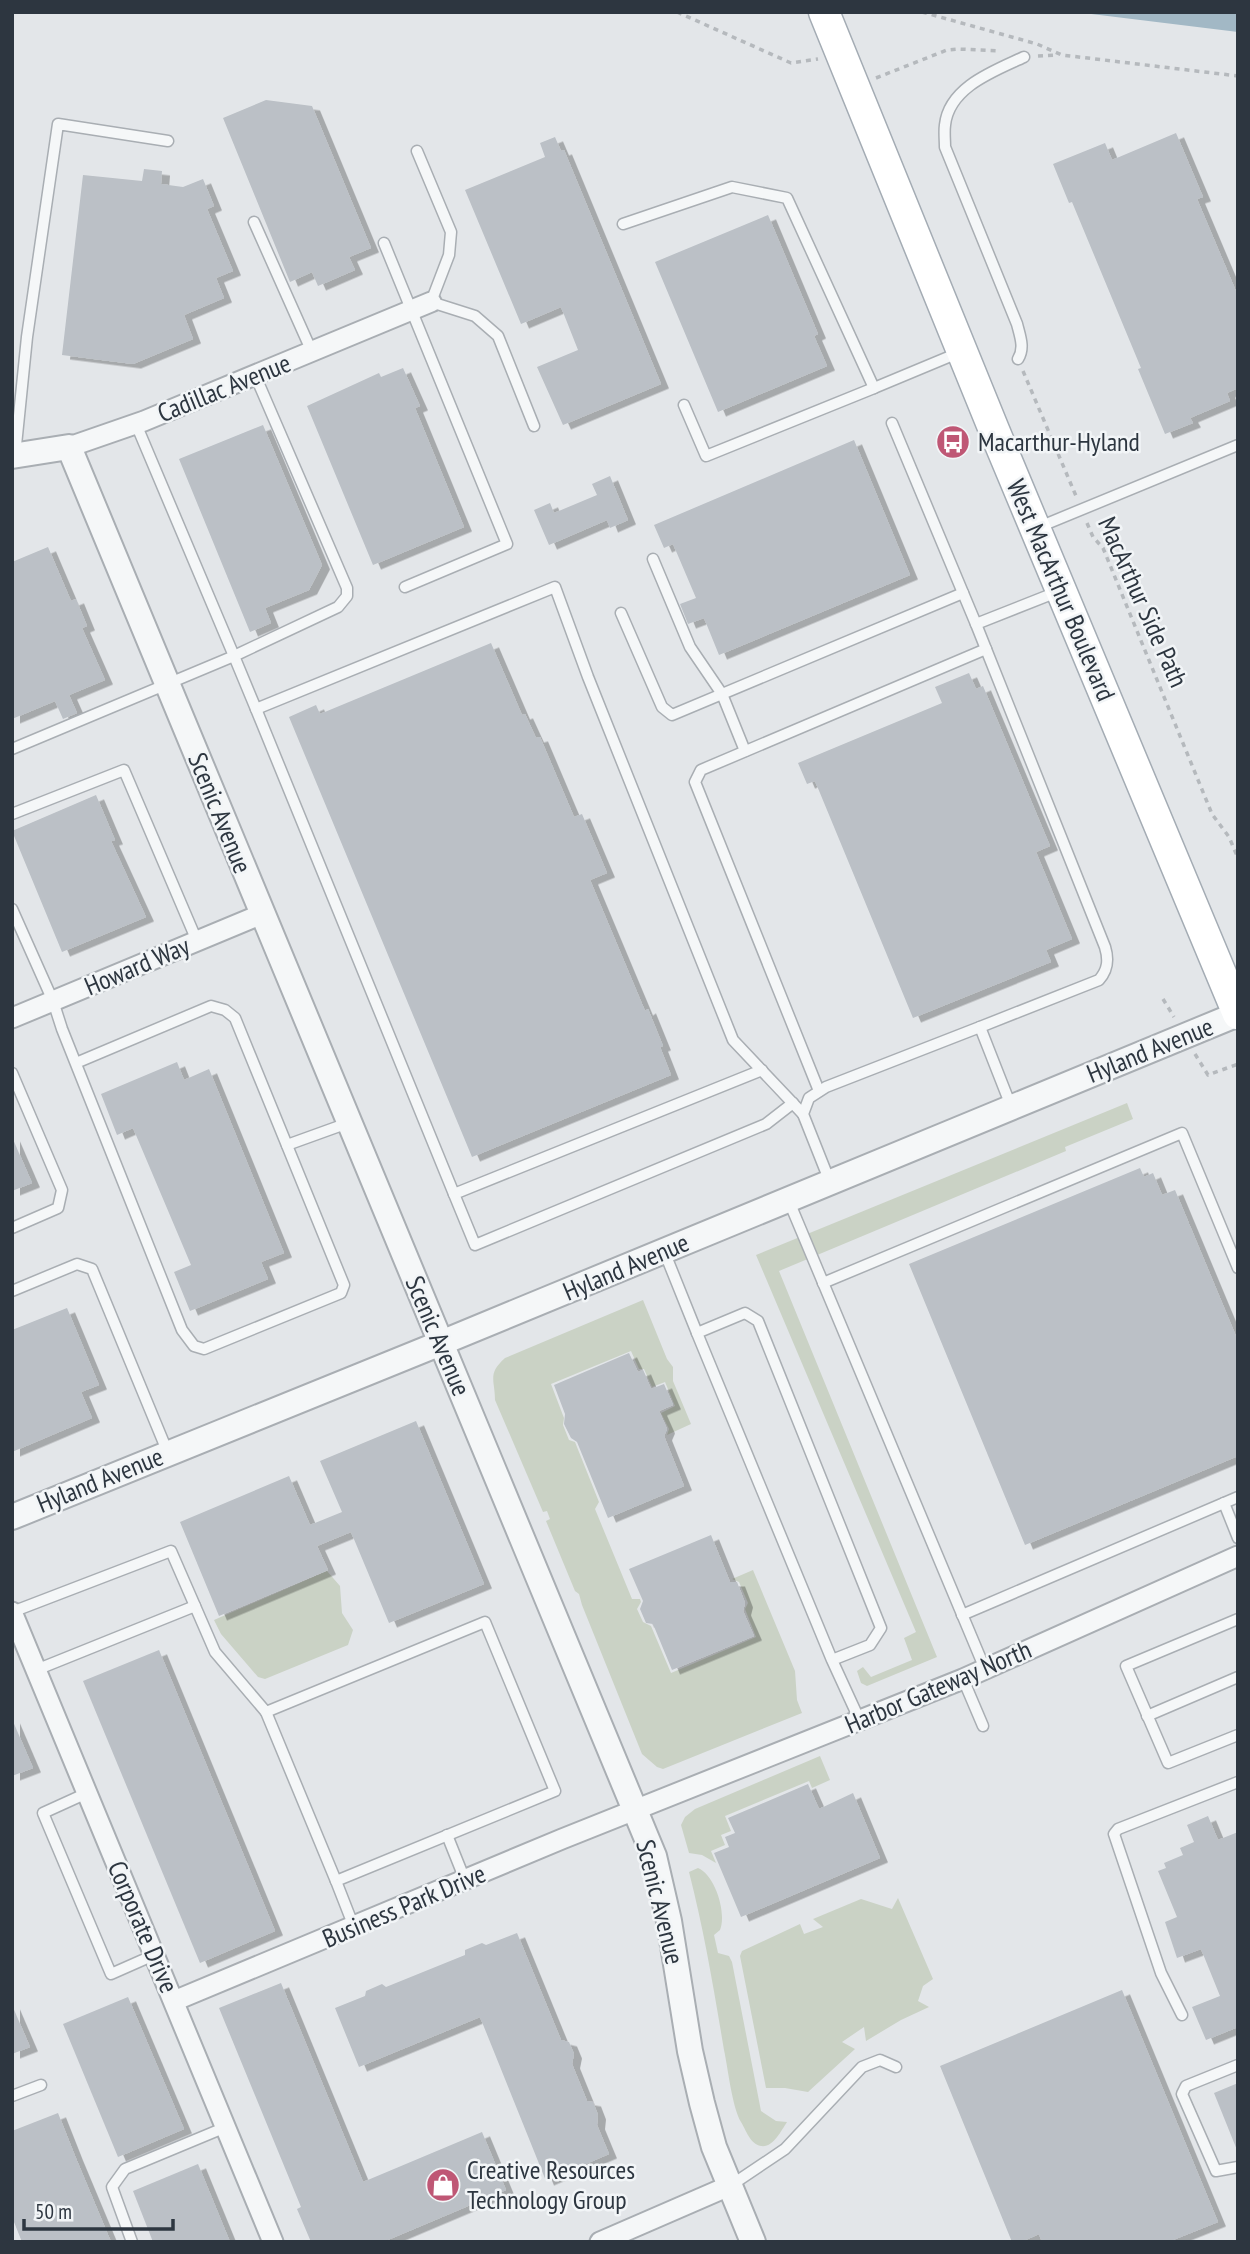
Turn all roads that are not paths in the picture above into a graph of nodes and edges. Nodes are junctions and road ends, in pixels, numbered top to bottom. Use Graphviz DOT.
graph roads {
  1 [pos="824,12"];
  2 [pos="1024,57"];
  3 [pos="168,141"];
  4 [pos="417,151"];
  5 [pos="254,222"];
  6 [pos="623,224"];
  7 [pos="384,243"];
  8 [pos="431,302"];
  9 [pos="411,311"];
  10 [pos="312,352"];
  11 [pos="962,352"];
  12 [pos="1018,359"];
  13 [pos="255,375"];
  14 [pos="874,388"];
  15 [pos="684,405"];
  16 [pos="892,423"];
  17 [pos="136,424"];
  18 [pos="534,426"];
  19 [pos="1238,445"];
  20 [pos="69,447"];
  21 [pos="13,456"];
  22 [pos="1035,529"];
  23 [pos="653,559"];
  24 [pos="405,587"];
  25 [pos="1061,590"];
  26 [pos="963,593"];
  27 [pos="621,613"];
  28 [pos="976,624"];
  29 [pos="986,649"];
  30 [pos="234,656"];
  31 [pos="167,683"];
  32 [pos="722,694"];
  33 [pos="256,709"];
  34 [pos="12,749"];
  35 [pos="745,751"];
  36 [pos="12,814"];
  37 [pos="12,909"];
  38 [pos="262,914"];
  39 [pos="197,941"];
  40 [pos="53,1001"];
  41 [pos="1238,1014"];
  42 [pos="12,1018"];
  43 [pos="980,1027"];
  44 [pos="76,1063"];
  45 [pos="762,1070"];
  46 [pos="12,1073"];
  47 [pos="819,1091"];
  48 [pos="793,1102"];
  49 [pos="1011,1107"];
  50 [pos="803,1114"];
  51 [pos="348,1123"];
  52 [pos="286,1145"];
  53 [pos="830,1182"];
  54 [pos="454,1194"];
  55 [pos="788,1199"];
  56 [pos="12,1228"];
  57 [pos="664,1251"];
  58 [pos="1238,1268"];
  59 [pos="823,1283"];
  60 [pos="12,1291"];
  61 [pos="696,1333"];
  62 [pos="441,1343"];
  63 [pos="168,1453"];
  64 [pos="1238,1497"];
  65 [pos="1224,1503"];
  66 [pos="12,1517"];
  67 [pos="1238,1538"];
  68 [pos="1238,1556"];
  69 [pos="195,1606"];
  70 [pos="12,1612"];
  71 [pos="962,1615"];
  72 [pos="1238,1619"];
  73 [pos="832,1660"];
  74 [pos="985,1669"];
  75 [pos="36,1670"];
  76 [pos="1238,1677"];
  77 [pos="963,1679"];
  78 [pos="266,1712"];
  79 [pos="1147,1716"];
  80 [pos="860,1721"];
  81 [pos="983,1727"];
  82 [pos="1238,1735"];
  83 [pos="1238,1782"];
  84 [pos="87,1793"];
  85 [pos="634,1811"];
  86 [pos="447,1835"];
  87 [pos="336,1881"];
  88 [pos="466,1881"];
  89 [pos="354,1927"];
  90 [pos="155,1955"];
  91 [pos="174,2001"];
  92 [pos="1182,2015"];
  93 [pos="1238,2065"];
  94 [pos="896,2067"];
  95 [pos="41,2085"];
  96 [pos="12,2096"];
  97 [pos="226,2127"];
  98 [pos="1238,2167"];
  99 [pos="729,2186"];
  100 [pos="132,2242"];
  101 [pos="273,2242"];
  102 [pos="600,2242"];
  103 [pos="753,2242"];
  1 -- 11 [label="main road, West MacArthur Boulevard"];
  2 -- 12 [label="lane"];
  3 -- 21 [label="lane"];
  4 -- 8 [label="lane"];
  5 -- 10 [label="lane"];
  6 -- 14 [label="lane"];
  7 -- 9 [label="lane"];
  8 -- 9 [label="street, Cadillac Avenue"];
  8 -- 18 [label="lane"];
  9 -- 10 [label="street, Cadillac Avenue"];
  9 -- 24 [label="lane"];
  10 -- 13 [label="street, Cadillac Avenue"];
  11 -- 14 [label="lane"];
  11 -- 22 [label="main road, West MacArthur Boulevard"];
  13 -- 17 [label="street, Cadillac Avenue"];
  13 -- 30 [label="lane"];
  14 -- 15 [label="lane"];
  16 -- 26 [label="lane"];
  17 -- 20 [label="street, Cadillac Avenue"];
  17 -- 30 [label="lane"];
  19 -- 22 [label="lane"];
  20 -- 21 [label="street, Cadillac Avenue"];
  20 -- 31 [label="street, Scenic Avenue"];
  22 -- 25 [label="main road, West MacArthur Boulevard"];
  23 -- 32 [label="lane"];
  25 -- 28 [label="lane"];
  25 -- 41 [label="main road, West MacArthur Boulevard"];
  26 -- 28 [label="lane"];
  26 -- 32 [label="lane"];
  27 -- 32 [label="lane"];
  28 -- 29 [label="lane"];
  29 -- 35 [label="lane"];
  29 -- 43 [label="lane"];
  30 -- 31 [label="lane"];
  30 -- 33 [label="lane"];
  31 -- 34 [label="lane"];
  31 -- 38 [label="street, Scenic Avenue"];
  32 -- 35 [label="lane"];
  33 -- 45 [label="lane"];
  33 -- 54 [label="lane"];
  35 -- 47 [label="lane"];
  36 -- 39 [label="lane"];
  37 -- 40 [label="lane"];
  38 -- 39 [label="street, Howard Way"];
  38 -- 51 [label="street, Scenic Avenue"];
  39 -- 40 [label="street, Howard Way"];
  40 -- 42 [label="street, Howard Way"];
  40 -- 44 [label="lane"];
  41 -- 49 [label="street, Hyland Avenue"];
  43 -- 47 [label="lane"];
  43 -- 49 [label="lane"];
  44 -- 52 [label="lane"];
  44 -- 52 [label="lane"];
  45 -- 48 [label="lane"];
  45 -- 54 [label="lane"];
  46 -- 56 [label="lane"];
  47 -- 50 [label="lane"];
  48 -- 50 [label="lane"];
  48 -- 54 [label="lane"];
  49 -- 53 [label="street, Hyland Avenue"];
  50 -- 53 [label="lane"];
  51 -- 52 [label="lane"];
  51 -- 62 [label="street, Scenic Avenue"];
  53 -- 55 [label="street, Hyland Avenue"];
  55 -- 57 [label="street, Hyland Avenue"];
  55 -- 59 [label="lane"];
  57 -- 61 [label="lane"];
  57 -- 62 [label="street, Hyland Avenue"];
  58 -- 59 [label="lane"];
  59 -- 71 [label="lane"];
  60 -- 63 [label="lane"];
  61 -- 73 [label="lane"];
  61 -- 73 [label="lane"];
  62 -- 63 [label="street, Hyland Avenue"];
  62 -- 85 [label="street, Scenic Avenue"];
  63 -- 66 [label="street, Hyland Avenue"];
  64 -- 65 [label="lane"];
  65 -- 67 [label="lane"];
  65 -- 71 [label="lane"];
  68 -- 74 [label="street, Harbor Gateway North"];
  69 -- 70 [label="lane"];
  69 -- 75 [label="lane"];
  69 -- 78 [label="lane"];
  70 -- 75 [label="street, Corporate Drive"];
  71 -- 74 [label="lane"];
  72 -- 79 [label="lane"];
  73 -- 80 [label="lane"];
  74 -- 77 [label="street, Harbor Gateway North"];
  75 -- 84 [label="street, Corporate Drive"];
  76 -- 79 [label="lane"];
  77 -- 80 [label="street, Harbor Gateway North"];
  77 -- 81 [label="lane"];
  78 -- 86 [label="lane"];
  78 -- 87 [label="lane"];
  79 -- 82 [label="lane"];
  80 -- 85 [label="street, Harbor Gateway North"];
  83 -- 92 [label="lane"];
  84 -- 90 [label="street, Corporate Drive"];
  84 -- 90 [label="lane"];
  85 -- 88 [label="street, Business Park Drive"];
  85 -- 99 [label="street, Scenic Avenue"];
  86 -- 87 [label="lane"];
  86 -- 88 [label="lane"];
  87 -- 89 [label="lane"];
  88 -- 89 [label="street, Business Park Drive"];
  89 -- 91 [label="street, Business Park Drive"];
  90 -- 91 [label="street, Corporate Drive"];
  91 -- 97 [label="street, Corporate Drive"];
  93 -- 98 [label="lane"];
  94 -- 99 [label="lane"];
  95 -- 96 [label="lane"];
  97 -- 100 [label="lane"];
  97 -- 101 [label="street, Corporate Drive"];
  99 -- 102 [label="street"];
  99 -- 103 [label="street, Scenic Avenue"];
}
